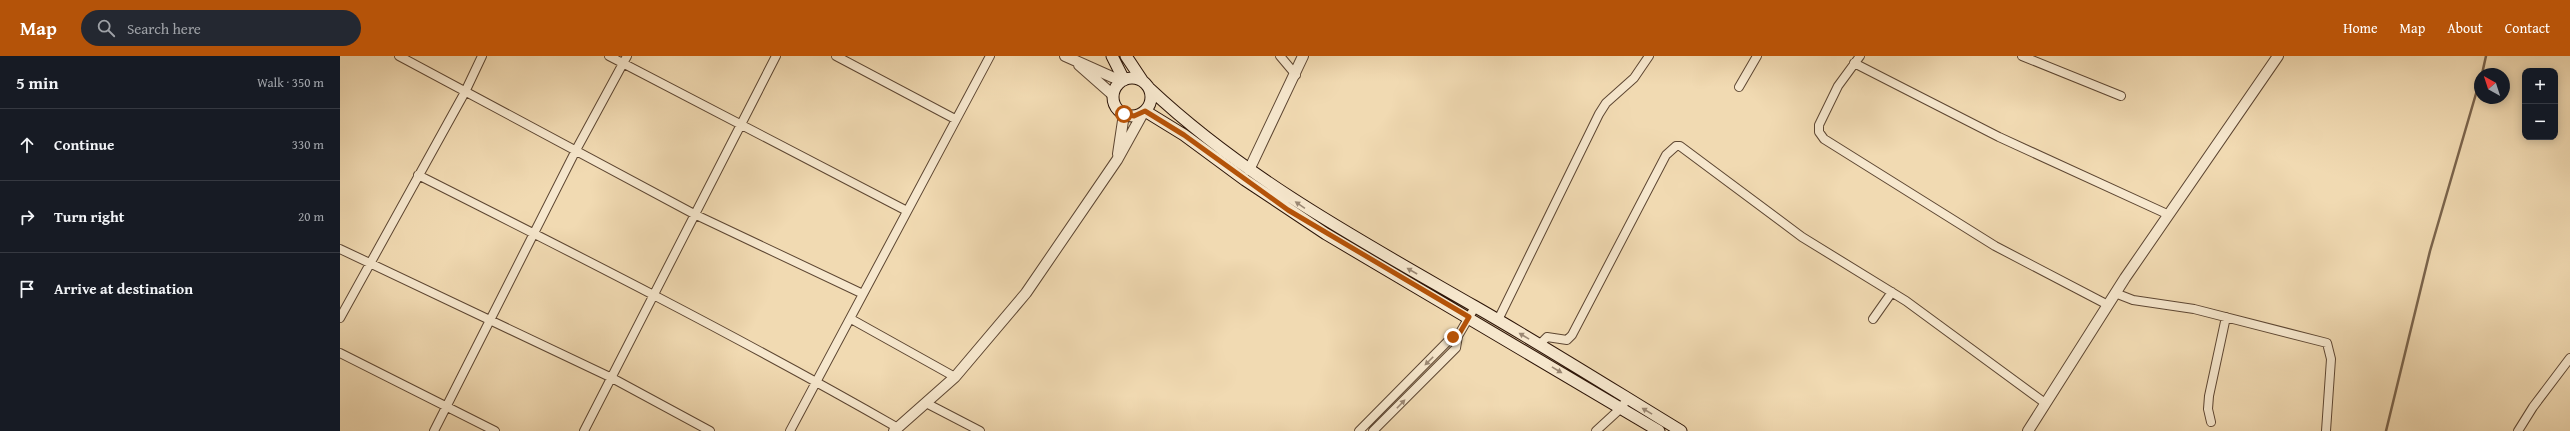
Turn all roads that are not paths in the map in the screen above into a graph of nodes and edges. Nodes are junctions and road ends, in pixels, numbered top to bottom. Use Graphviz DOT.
graph roads {
  1 [pos="399,56"];
  2 [pos="482,56"];
  3 [pos="609,56"];
  4 [pos="776,56"];
  5 [pos="836,56"];
  6 [pos="990,56"];
  7 [pos="1112,56"];
  8 [pos="1126,56"];
  9 [pos="1280,56"];
  10 [pos="1303,56"];
  11 [pos="1649,56"];
  12 [pos="1757,56"];
  13 [pos="1860,56"];
  14 [pos="2022,56"];
  15 [pos="2278,56"];
  16 [pos="1069,58"];
  17 [pos="625,60"];
  18 [pos="1854,63"];
  19 [pos="1296,74"];
  20 [pos="1123,80"];
  21 [pos="1142,80"];
  22 [pos="1739,87"];
  23 [pos="1150,89"];
  24 [pos="465,92"];
  25 [pos="1113,95"];
  26 [pos="2121,96"];
  27 [pos="1144,112"];
  28 [pos="1124,114"];
  29 [pos="955,119"];
  30 [pos="741,126"];
  31 [pos="576,150"];
  32 [pos="1117,160"];
  33 [pos="1249,170"];
  34 [pos="418,175"];
  35 [pos="907,211"];
  36 [pos="694,214"];
  37 [pos="2167,214"];
  38 [pos="533,234"];
  39 [pos="340,249"];
  40 [pos="369,264"];
  41 [pos="1892,292"];
  42 [pos="2116,293"];
  43 [pos="863,294"];
  44 [pos="653,295"];
  45 [pos="2108,305"];
  46 [pos="1475,307"];
  47 [pos="1469,317"];
  48 [pos="2226,317"];
  49 [pos="340,318"];
  50 [pos="851,319"];
  51 [pos="1873,319"];
  52 [pos="1498,320"];
  53 [pos="489,321"];
  54 [pos="1458,336"];
  55 [pos="1539,346"];
  56 [pos="340,353"];
  57 [pos="2570,358"];
  58 [pos="955,377"];
  59 [pos="612,378"];
  60 [pos="817,382"];
  61 [pos="1627,398"];
  62 [pos="2045,402"];
  63 [pos="926,404"];
  64 [pos="447,407"];
  65 [pos="1621,408"];
  66 [pos="2211,422"];
  67 [pos="896,429"];
  68 [pos="434,431"];
  69 [pos="495,431"];
  70 [pos="584,431"];
  71 [pos="710,431"];
  72 [pos="790,431"];
  73 [pos="980,431"];
  74 [pos="1359,431"];
  75 [pos="1373,431"];
  76 [pos="1596,431"];
  77 [pos="1659,431"];
  78 [pos="1680,431"];
  79 [pos="2028,431"];
  80 [pos="2326,431"];
  81 [pos="2518,431"];
  1 -- 24 [label="street"];
  2 -- 24 [label="street"];
  3 -- 17 [label="street"];
  4 -- 30 [label="street"];
  5 -- 29 [label="street"];
  6 -- 29 [label="street"];
  7 -- 20 [label="main road"];
  8 -- 21 [label="main road"];
  9 -- 19 [label="street"];
  10 -- 19 [label="street"];
  11 -- 52 [label="street"];
  12 -- 22 [label="street"];
  13 -- 18 [label="street"];
  14 -- 26 [label="street"];
  15 -- 37 [label="street"];
  16 -- 20 [label="street"];
  16 -- 25 [label="street"];
  17 -- 30 [label="street"];
  17 -- 31 [label="street"];
  18 -- 37 [label="street"];
  18 -- 45 [label="street"];
  19 -- 33 [label="street"];
  20 -- 21 [label="main road"];
  20 -- 25 [label="main road"];
  21 -- 23 [label="main road"];
  23 -- 27 [label="main road"];
  23 -- 33 [label="main road"];
  24 -- 31 [label="street"];
  24 -- 34 [label="street"];
  25 -- 28 [label="main road"];
  27 -- 28 [label="main road"];
  27 -- 32 [label="street"];
  27 -- 47 [label="main road"];
  28 -- 32 [label="street"];
  29 -- 35 [label="street"];
  30 -- 35 [label="street"];
  30 -- 36 [label="street"];
  31 -- 36 [label="street"];
  31 -- 38 [label="street"];
  32 -- 58 [label="street"];
  46 -- 33 [label="main road, one-way"];
  34 -- 38 [label="street"];
  34 -- 40 [label="street"];
  35 -- 43 [label="street"];
  36 -- 43 [label="street"];
  36 -- 44 [label="street"];
  37 -- 42 [label="street"];
  38 -- 44 [label="street"];
  38 -- 53 [label="street"];
  39 -- 40 [label="street"];
  40 -- 49 [label="street"];
  40 -- 53 [label="street"];
  41 -- 51 [label="street"];
  41 -- 55 [label="street"];
  41 -- 62 [label="street"];
  42 -- 45 [label="street"];
  42 -- 48 [label="street"];
  43 -- 50 [label="street"];
  44 -- 59 [label="street"];
  44 -- 60 [label="street"];
  45 -- 62 [label="street"];
  46 -- 47 [label="street"];
  46 -- 52 [label="main road"];
  47 -- 54 [label="street"];
  47 -- 65 [label="main road, one-way"];
  48 -- 66 [label="street"];
  48 -- 80 [label="street"];
  50 -- 58 [label="street"];
  50 -- 60 [label="street"];
  55 -- 52 [label="main road, one-way"];
  53 -- 59 [label="street"];
  53 -- 64 [label="street"];
  54 -- 74 [label="street, one-way"];
  75 -- 54 [label="street, one-way"];
  55 -- 61 [label="main road"];
  56 -- 64 [label="street"];
  57 -- 81 [label="street"];
  58 -- 63 [label="street"];
  59 -- 70 [label="street"];
  59 -- 71 [label="street"];
  60 -- 67 [label="street"];
  60 -- 72 [label="street"];
  61 -- 65 [label="street"];
  78 -- 61 [label="main road, one-way"];
  62 -- 79 [label="street"];
  63 -- 67 [label="street"];
  63 -- 73 [label="street"];
  64 -- 68 [label="street"];
  64 -- 69 [label="street"];
  65 -- 76 [label="street"];
  65 -- 77 [label="main road"];
}
